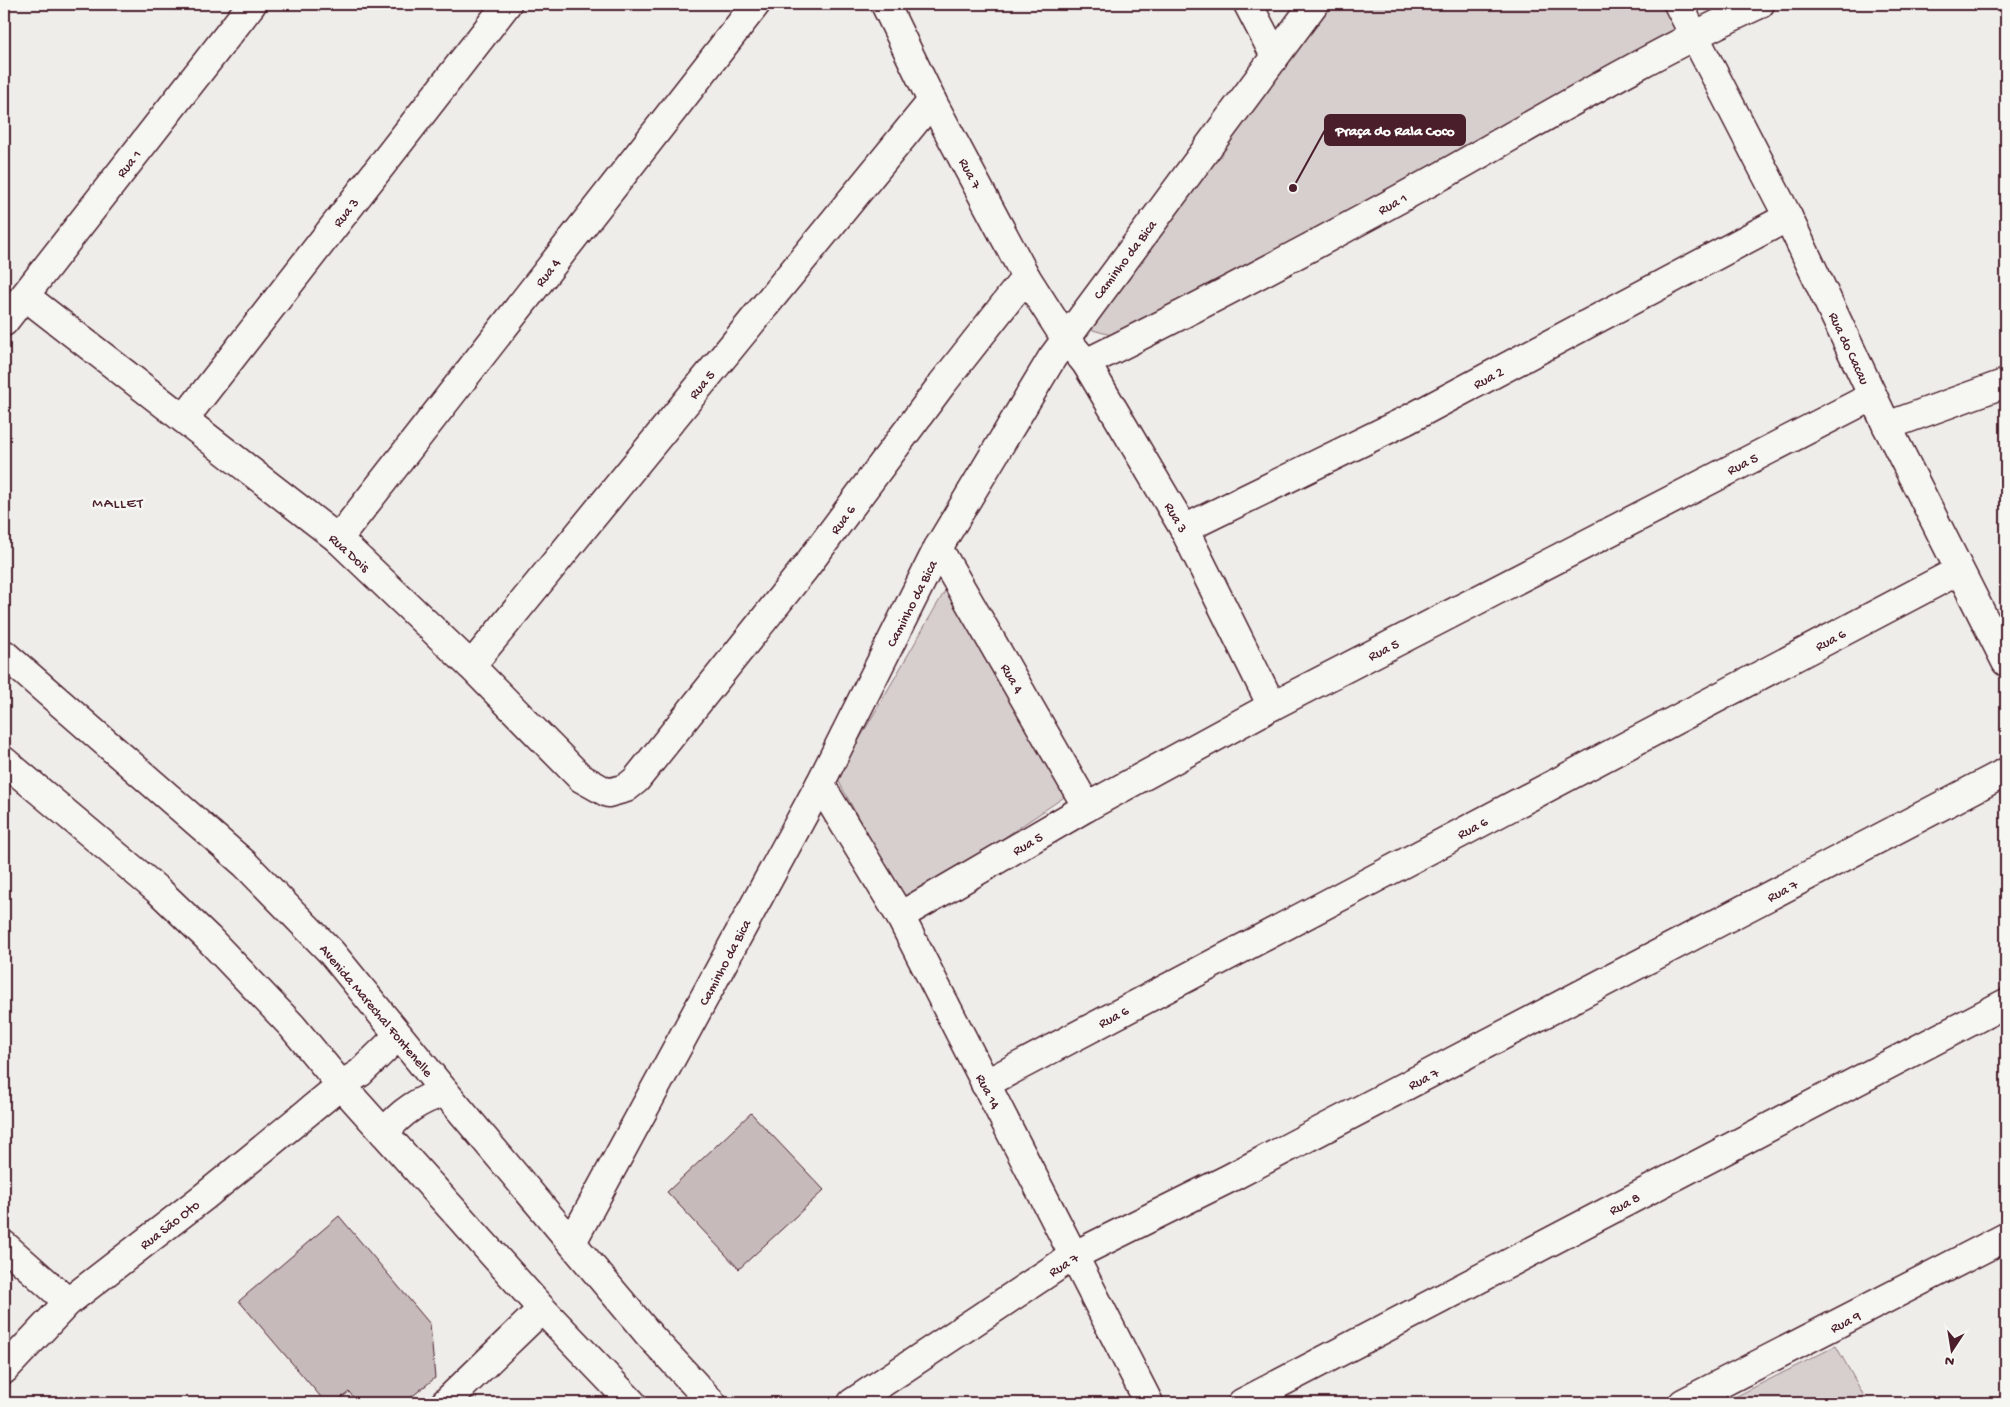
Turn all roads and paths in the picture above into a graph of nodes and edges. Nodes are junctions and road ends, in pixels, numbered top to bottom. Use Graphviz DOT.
graph roads {
  1 [pos="252,4"];
  2 [pos="507,4"];
  3 [pos="756,4"];
  4 [pos="885,4"];
  5 [pos="1248,4"];
  6 [pos="1314,4"];
  7 [pos="1678,4"];
  8 [pos="1760,4"];
  9 [pos="1694,34"];
  10 [pos="1275,56"];
  11 [pos="932,101"];
  12 [pos="1788,217"];
  13 [pos="1026,277"];
  14 [pos="24,296"];
  15 [pos="4,322"];
  16 [pos="1065,338"];
  17 [pos="1086,364"];
  18 [pos="2006,383"];
  19 [pos="1873,396"];
  20 [pos="184,419"];
  21 [pos="1886,426"];
  22 [pos="1184,529"];
  23 [pos="338,540"];
  24 [pos="938,548"];
  25 [pos="1958,571"];
  26 [pos="4,654"];
  27 [pos="2006,662"];
  28 [pos="471,666"];
  29 [pos="1272,706"];
  30 [pos="653,758"];
  31 [pos="4,761"];
  32 [pos="2006,772"];
  33 [pos="820,784"];
  34 [pos="1087,807"];
  35 [pos="900,916"];
  36 [pos="2006,1003"];
  37 [pos="398,1036"];
  38 [pos="985,1084"];
  39 [pos="341,1085"];
  40 [pos="445,1092"];
  41 [pos="384,1133"];
  42 [pos="2006,1237"];
  43 [pos="572,1242"];
  44 [pos="4,1245"];
  45 [pos="1074,1256"];
  46 [pos="68,1302"];
  47 [pos="542,1309"];
  48 [pos="4,1370"];
  49 [pos="445,1403"];
  50 [pos="632,1403"];
  51 [pos="712,1403"];
  52 [pos="852,1403"];
  53 [pos="1149,1403"];
  54 [pos="1242,1403"];
  55 [pos="1683,1403"];
  1 -- 14 [label="street, Rua 1"];
  2 -- 20 [label="street, Rua 3"];
  3 -- 23 [label="street, Rua 4"];
  4 -- 11 [label="street, Rua 7"];
  5 -- 10 [label="street"];
  6 -- 10 [label="street, Caminho da Bica"];
  7 -- 9 [label="street, Rua do Cacau"];
  8 -- 9 [label="street, Rua 1"];
  9 -- 12 [label="street, Rua do Cacau"];
  9 -- 17 [label="street, Rua 1"];
  10 -- 16 [label="street, Caminho da Bica"];
  11 -- 13 [label="street, Rua 7"];
  11 -- 28 [label="street, Rua 5"];
  12 -- 19 [label="street, Rua do Cacau"];
  12 -- 22 [label="street, Rua 2"];
  13 -- 16 [label="street, Rua 7"];
  13 -- 30 [label="street, Rua 6"];
  14 -- 15 [label="street, Rua 1"];
  14 -- 20 [label="street, Rua Dois"];
  16 -- 17 [label="street, Rua 3"];
  16 -- 24 [label="street, Caminho da Bica"];
  17 -- 22 [label="street, Rua 3"];
  18 -- 21 [label="street"];
  19 -- 21 [label="street, Rua do Cacau"];
  19 -- 29 [label="street, Rua 5"];
  20 -- 23 [label="street, Rua Dois"];
  21 -- 25 [label="street, Rua do Cacau"];
  22 -- 29 [label="street, Rua 3"];
  23 -- 28 [label="street, Rua Dois"];
  24 -- 33 [label="street, Caminho da Bica"];
  24 -- 34 [label="street, Rua 4"];
  25 -- 27 [label="street, Rua do Cacau"];
  25 -- 38 [label="street, Rua 6"];
  26 -- 37 [label="street, Avenida Marechal Fontenelle"];
  28 -- 30 [label="street, Rua Dois"];
  29 -- 34 [label="street, Rua 5"];
  31 -- 39 [label="street"];
  32 -- 45 [label="street, Rua 7"];
  33 -- 35 [label="street, Rua 14"];
  33 -- 43 [label="street, Caminho da Bica"];
  34 -- 35 [label="street, Rua 5"];
  35 -- 38 [label="street, Rua 14"];
  36 -- 54 [label="street, Rua 8"];
  37 -- 39 [label="street, Rua São Oto"];
  37 -- 40 [label="street, Avenida Marechal Fontenelle"];
  38 -- 45 [label="street, Rua 14"];
  39 -- 41 [label="street"];
  39 -- 46 [label="street, Rua São Oto"];
  40 -- 41 [label="street"];
  40 -- 43 [label="street, Avenida Marechal Fontenelle"];
  41 -- 47 [label="street"];
  42 -- 55 [label="street, Rua 9"];
  43 -- 51 [label="street, Avenida Marechal Fontenelle"];
  44 -- 46 [label="street"];
  45 -- 52 [label="street, Rua 7"];
  45 -- 53 [label="street, Rua 14"];
  46 -- 48 [label="street, Rua São Oto"];
  47 -- 49 [label="street"];
  47 -- 50 [label="street"];
}
